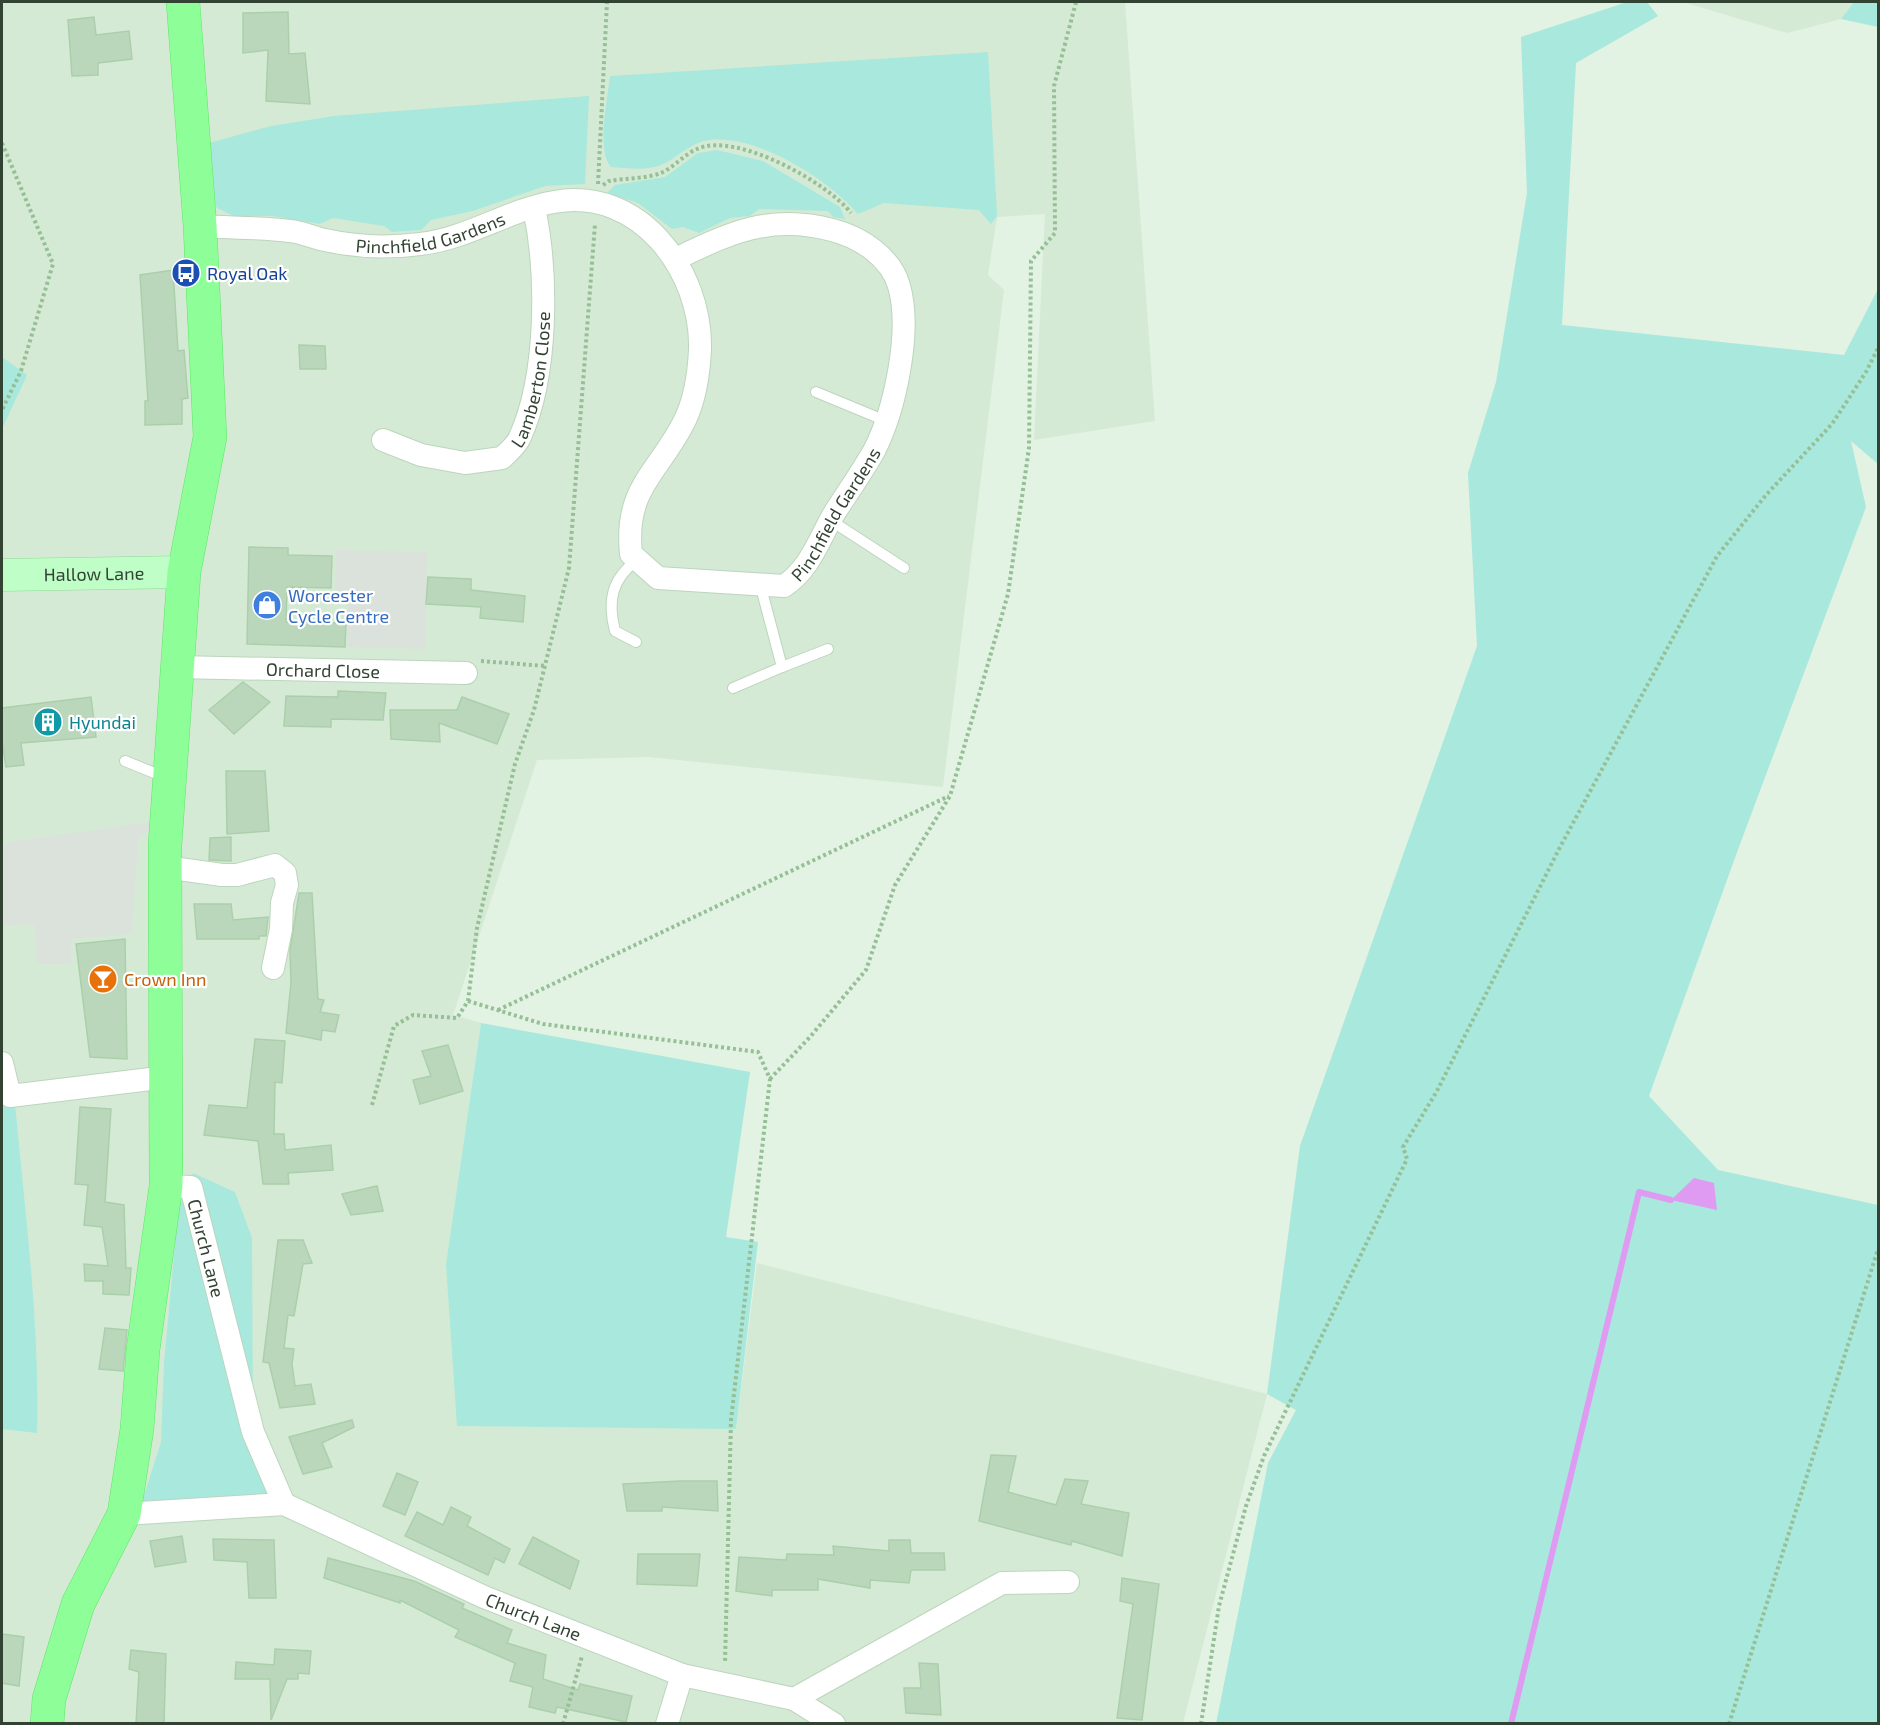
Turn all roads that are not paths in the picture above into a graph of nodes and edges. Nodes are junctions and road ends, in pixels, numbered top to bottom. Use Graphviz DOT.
graph roads {
  1 [pos="183,2"];
  2 [pos="534,208"];
  3 [pos="200,226"];
  4 [pos="676,259"];
  5 [pos="816,392"];
  6 [pos="886,421"];
  7 [pos="383,440"];
  8 [pos="830,520"];
  9 [pos="637,560"];
  10 [pos="904,568"];
  11 [pos="184,572"];
  12 [pos="2,575"];
  13 [pos="760,584"];
  14 [pos="636,642"];
  15 [pos="828,649"];
  16 [pos="782,666"];
  17 [pos="177,667"];
  18 [pos="466,673"];
  19 [pos="733,688"];
  20 [pos="126,761"];
  21 [pos="170,774"];
  22 [pos="165,867"];
  23 [pos="273,968"];
  24 [pos="2,1063"];
  25 [pos="167,1077"];
  26 [pos="5,1097"];
  27 [pos="166,1186"];
  28 [pos="285,1503"];
  29 [pos="124,1514"];
  30 [pos="1068,1582"];
  31 [pos="682,1675"];
  32 [pos="794,1699"];
  33 [pos="47,1724"];
  34 [pos="667,1724"];
  35 [pos="834,1724"];
  1 -- 3 [label="main road"];
  2 -- 3 [label="street, Pinchfield Gardens"];
  2 -- 4 [label="street, Pinchfield Gardens"];
  2 -- 7 [label="street, Lamberton Close"];
  3 -- 11 [label="main road"];
  4 -- 6 [label="street, Pinchfield Gardens"];
  4 -- 9 [label="street, Pinchfield Gardens"];
  5 -- 6 [label="lane"];
  6 -- 8 [label="street, Pinchfield Gardens"];
  8 -- 10 [label="lane"];
  8 -- 13 [label="street, Pinchfield Gardens"];
  9 -- 13 [label="street, Pinchfield Gardens"];
  9 -- 14 [label="lane"];
  11 -- 12 [label="street, Hallow Lane"];
  11 -- 17 [label="main road"];
  13 -- 16 [label="lane"];
  15 -- 16 [label="lane"];
  16 -- 19 [label="lane"];
  17 -- 18 [label="street, Orchard Close"];
  17 -- 21 [label="main road"];
  20 -- 21 [label="lane"];
  21 -- 22 [label="main road"];
  22 -- 23 [label="street"];
  22 -- 25 [label="main road"];
  24 -- 26 [label="street"];
  25 -- 26 [label="street"];
  25 -- 27 [label="main road"];
  27 -- 28 [label="street, Church Lane"];
  27 -- 29 [label="main road"];
  28 -- 29 [label="street, Church Lane"];
  28 -- 31 [label="street, Church Lane"];
  29 -- 33 [label="main road"];
  30 -- 32 [label="street"];
  31 -- 32 [label="street, Church Lane"];
  31 -- 34 [label="street"];
  32 -- 35 [label="street, Church Lane"];
}
